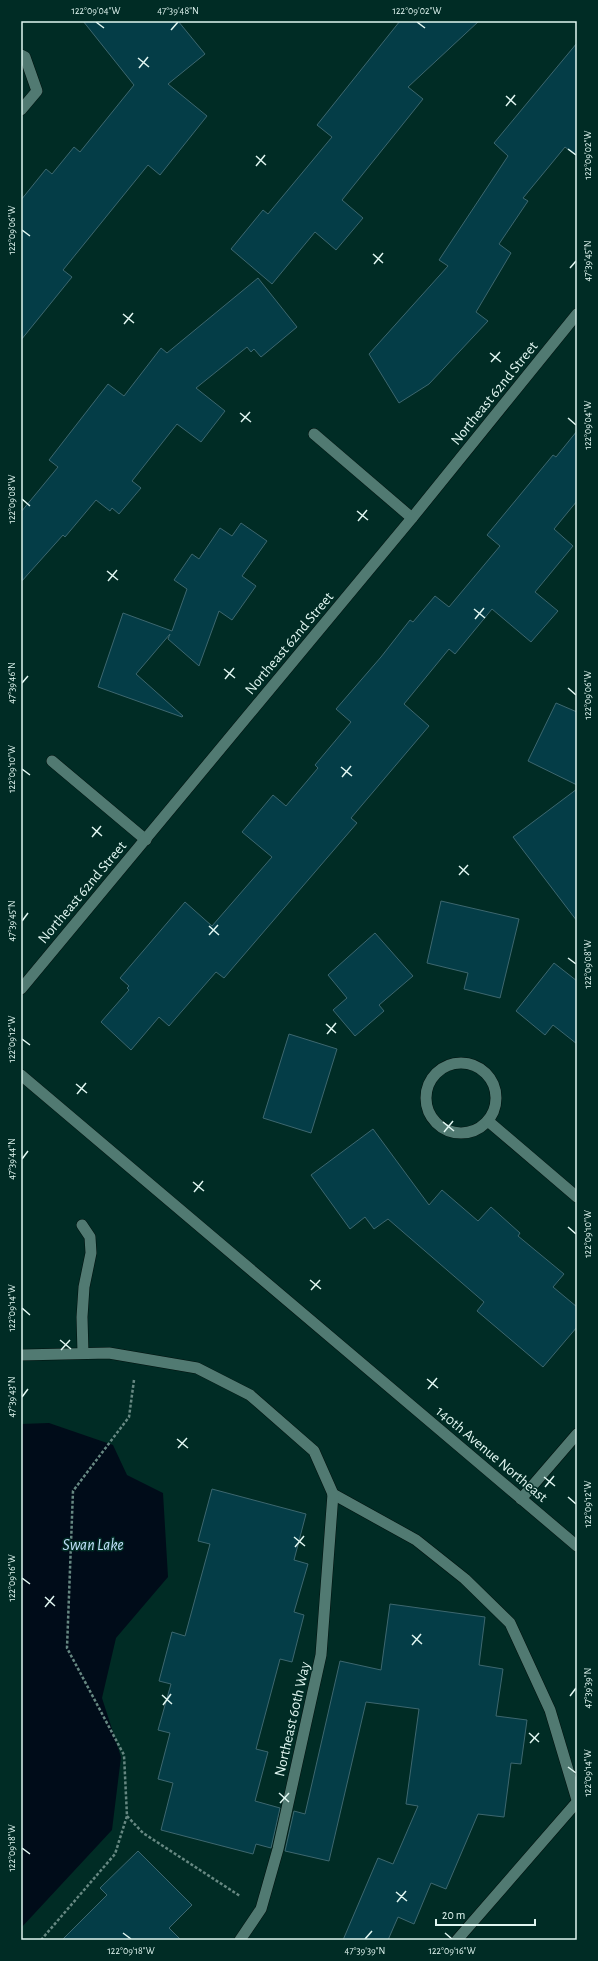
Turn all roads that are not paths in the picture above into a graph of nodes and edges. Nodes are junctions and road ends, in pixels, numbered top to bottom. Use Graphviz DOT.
graph roads {
  1 [pos="21,54"];
  2 [pos="21,110"];
  3 [pos="577,314"];
  4 [pos="314,434"];
  5 [pos="412,518"];
  6 [pos="52,761"];
  7 [pos="146,840"];
  8 [pos="21,989"];
  9 [pos="21,1075"];
  10 [pos="488,1120"];
  11 [pos="577,1197"];
  12 [pos="82,1225"];
  13 [pos="83,1353"];
  14 [pos="21,1355"];
  15 [pos="577,1434"];
  16 [pos="333,1494"];
  17 [pos="522,1499"];
  18 [pos="577,1546"];
  19 [pos="577,1801"];
  20 [pos="240,1940"];
  21 [pos="457,1940"];
  1 -- 2 [label="street"];
  3 -- 5 [label="street, Northeast 62nd Street"];
  4 -- 5 [label="street"];
  5 -- 7 [label="street, Northeast 62nd Street"];
  6 -- 7 [label="street"];
  7 -- 8 [label="street, Northeast 62nd Street"];
  9 -- 17 [label="street, 140th Avenue Northeast"];
  10 -- 10 [label="street"];
  10 -- 11 [label="street"];
  12 -- 13 [label="street"];
  13 -- 14 [label="street"];
  13 -- 16 [label="street"];
  15 -- 17 [label="street"];
  16 -- 19 [label="street"];
  16 -- 20 [label="street, Northeast 60th Way"];
  17 -- 18 [label="street, 140th Avenue Northeast"];
  19 -- 21 [label="street"];
}
